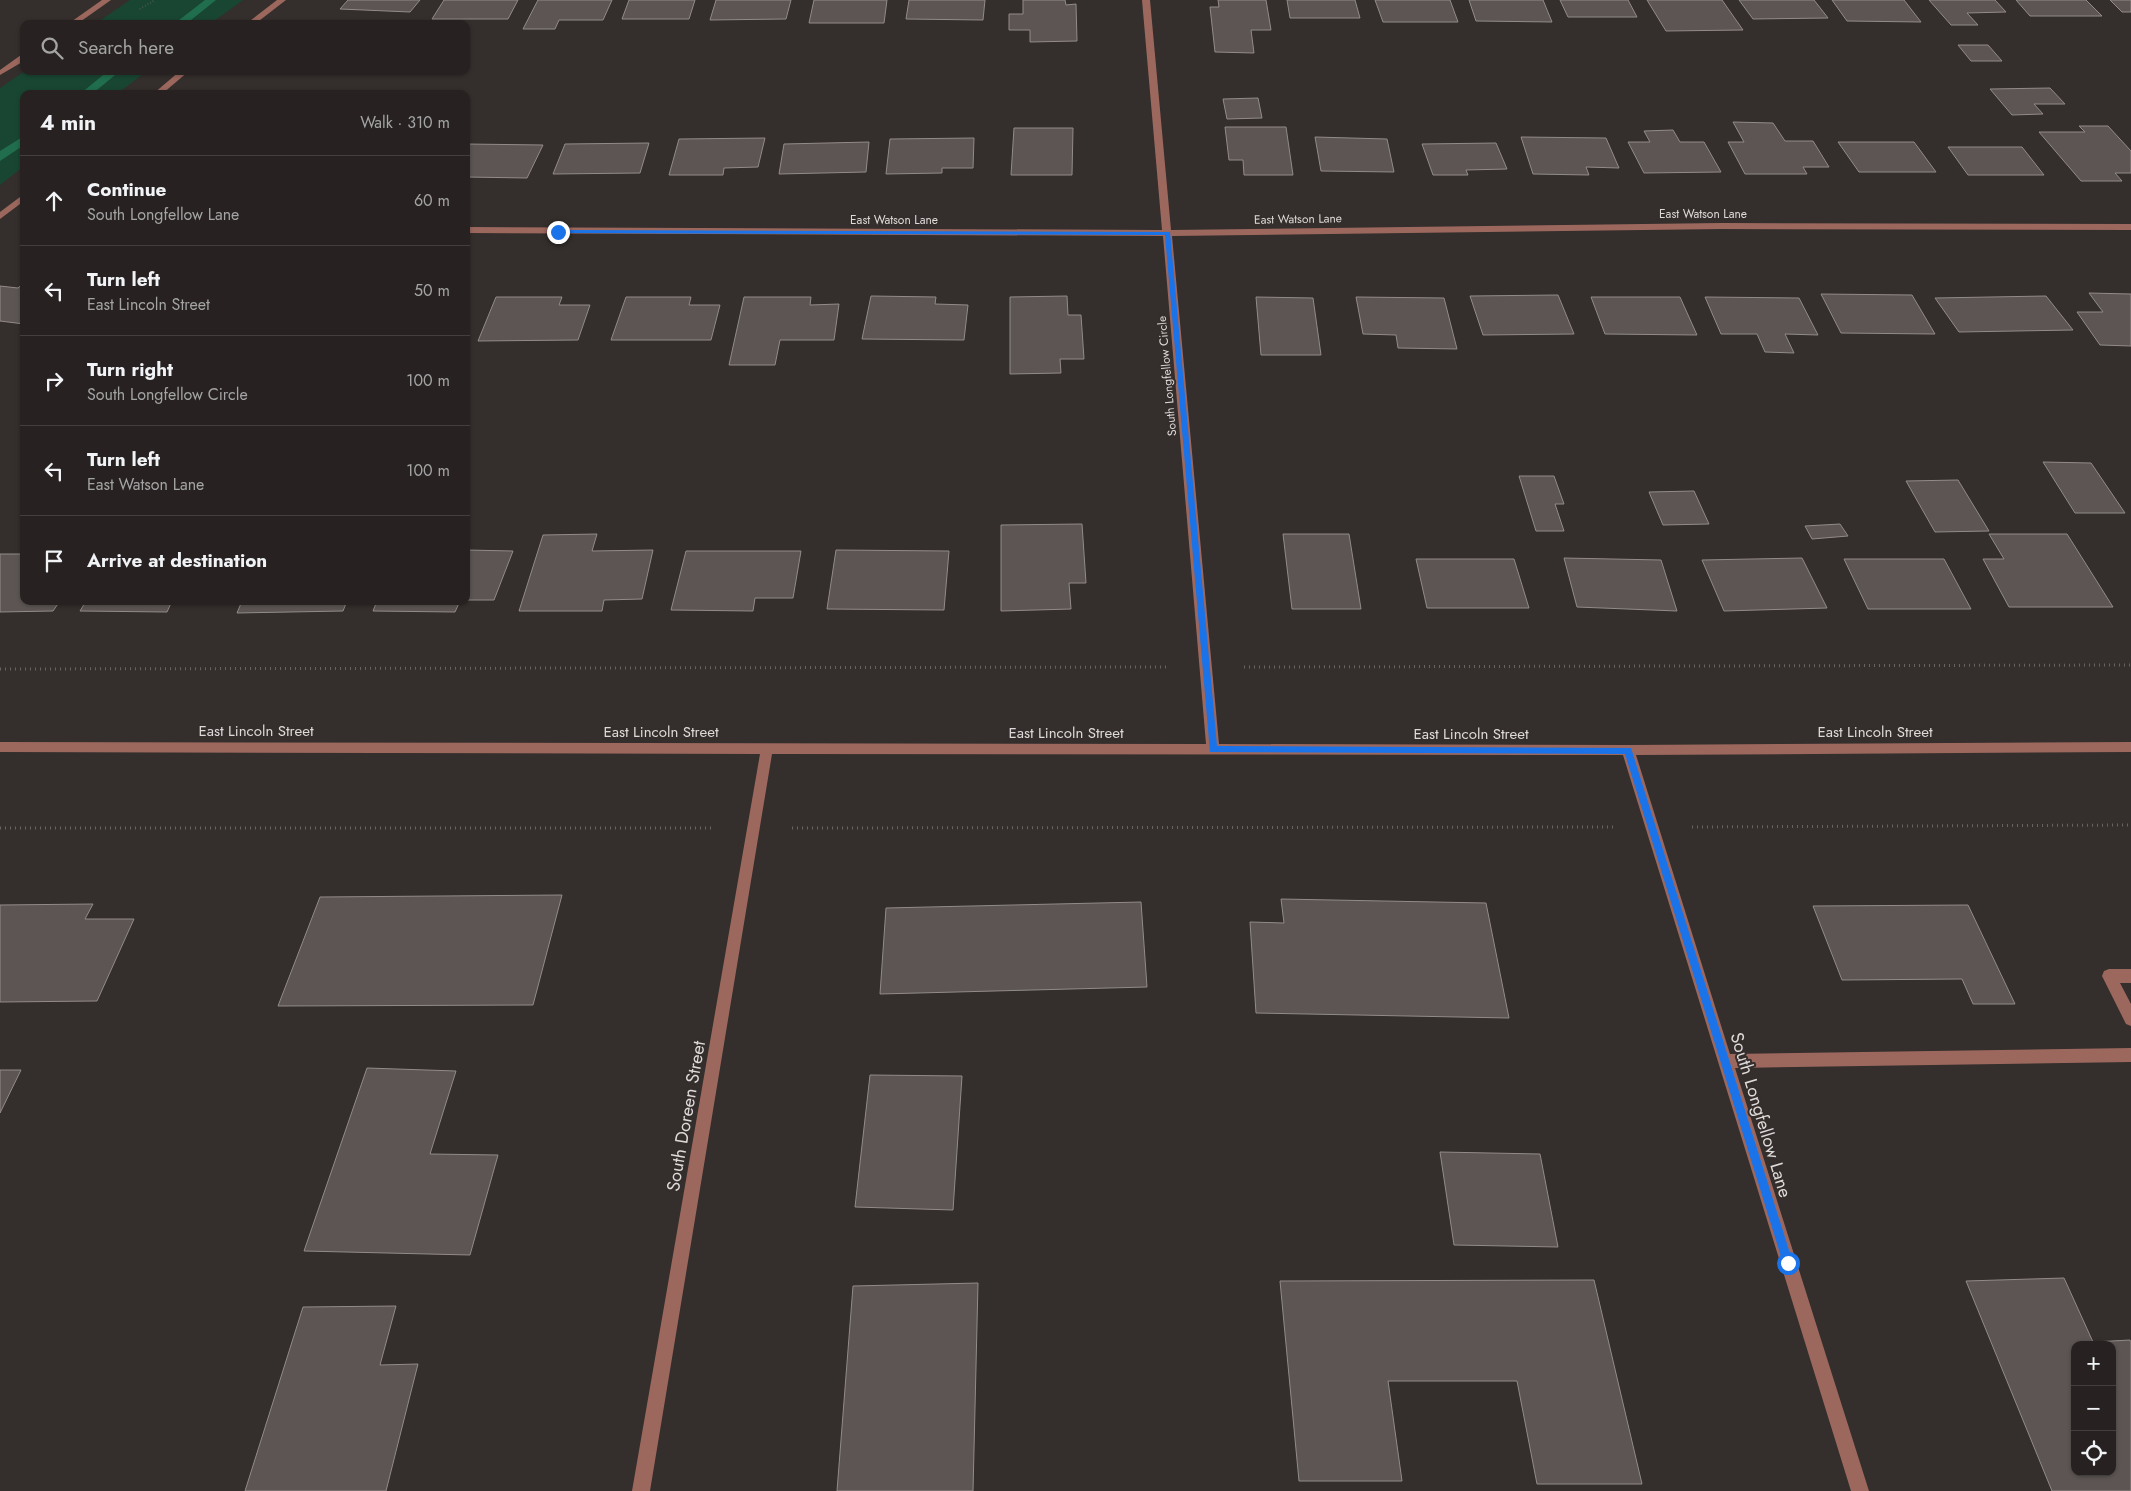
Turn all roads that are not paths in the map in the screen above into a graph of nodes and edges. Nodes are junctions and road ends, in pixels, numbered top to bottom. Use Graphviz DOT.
graph roads {
  1 [pos="107,0"];
  2 [pos="282,0"];
  3 [pos="1146,0"];
  4 [pos="78,20"];
  5 [pos="255,20"];
  6 [pos="20,60"];
  7 [pos="0,73"];
  8 [pos="181,75"];
  9 [pos="161,90"];
  10 [pos="20,201"];
  11 [pos="0,216"];
  12 [pos="2131,227"];
  13 [pos="470,230"];
  14 [pos="1168,233"];
  15 [pos="0,747"];
  16 [pos="2131,747"];
  17 [pos="767,748"];
  18 [pos="1213,750"];
  19 [pos="1628,750"];
  20 [pos="2131,976"];
  21 [pos="2131,1019"];
  22 [pos="2131,1055"];
  23 [pos="1725,1061"];
  24 [pos="642,1491"];
  25 [pos="1860,1491"];
  1 -- 4 [label="street"];
  2 -- 5 [label="street"];
  3 -- 14 [label="street, South Longfellow Circle"];
  6 -- 7 [label="street"];
  8 -- 9 [label="street"];
  10 -- 11 [label="street"];
  12 -- 14 [label="street, East Watson Lane"];
  13 -- 14 [label="street, East Watson Lane"];
  14 -- 18 [label="street, South Longfellow Circle"];
  15 -- 17 [label="street, East Lincoln Street"];
  16 -- 19 [label="street, East Lincoln Street"];
  17 -- 18 [label="street, East Lincoln Street"];
  17 -- 24 [label="street, South Doreen Street"];
  18 -- 19 [label="street, East Lincoln Street"];
  19 -- 23 [label="street, South Longfellow Lane"];
  20 -- 21 [label="street"];
  22 -- 23 [label="street"];
  23 -- 25 [label="street, South Longfellow Lane"];
}
